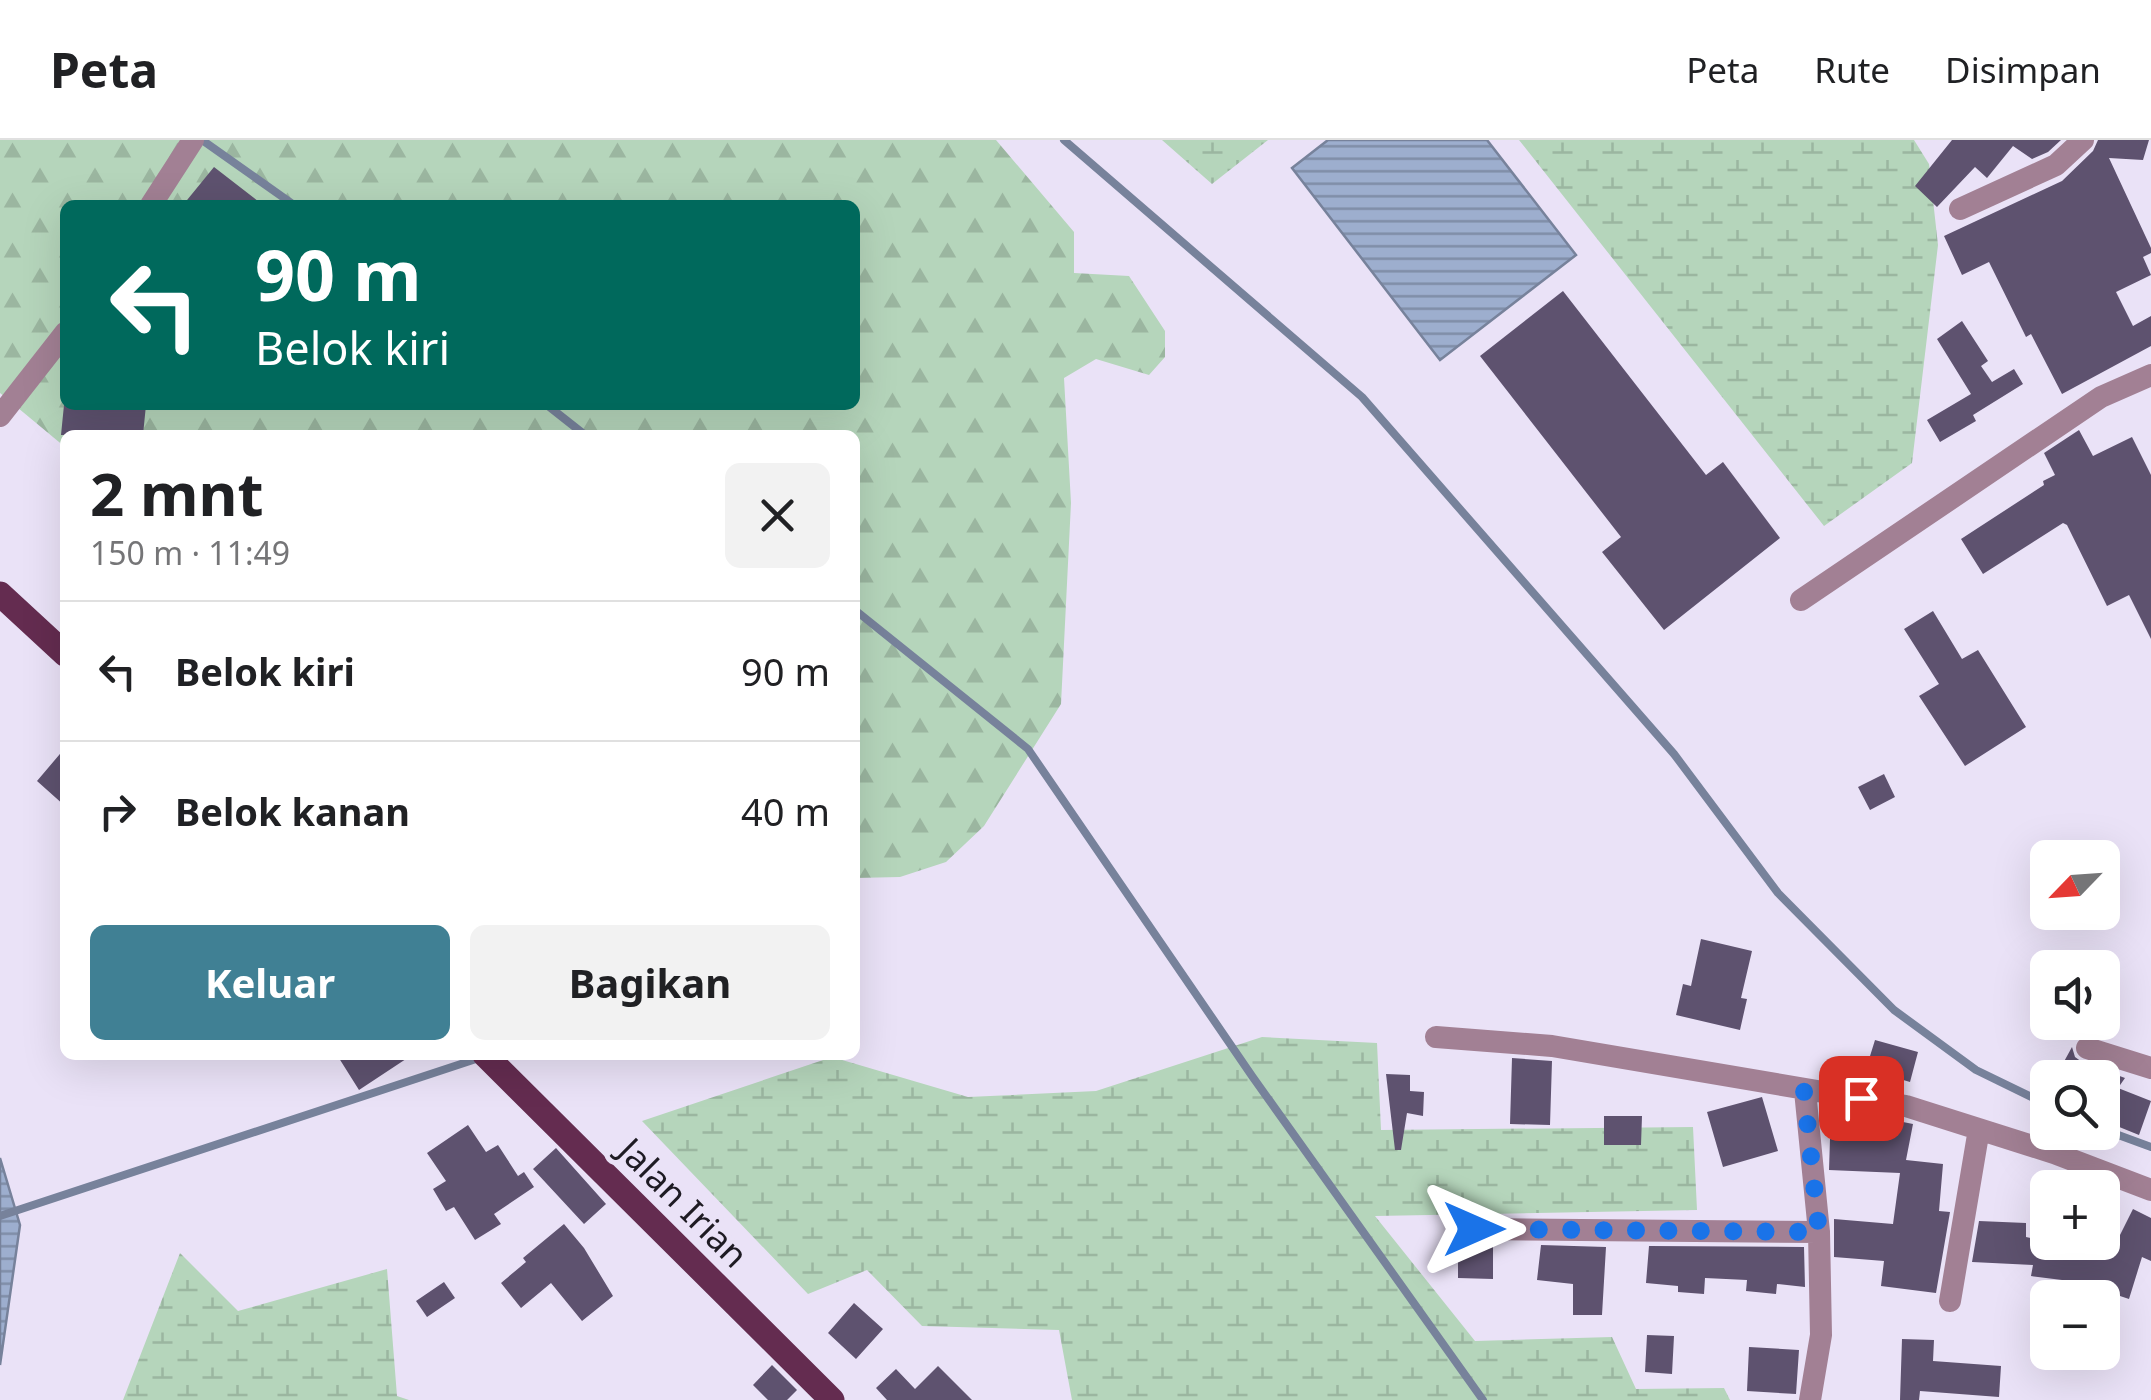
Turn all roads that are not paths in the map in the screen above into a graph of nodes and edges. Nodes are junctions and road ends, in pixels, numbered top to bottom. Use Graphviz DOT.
graph roads {
  1 [pos="2083,140"];
  2 [pos="188,149"];
  3 [pos="154,200"];
  4 [pos="1960,209"];
  5 [pos="60,338"];
  6 [pos="2151,375"];
  7 [pos="0,416"];
  8 [pos="0,594"];
  9 [pos="1802,600"];
  10 [pos="60,649"];
  11 [pos="1436,1037"];
  12 [pos="2087,1048"];
  13 [pos="489,1060"];
  14 [pos="2151,1068"];
  15 [pos="1804,1091"];
  16 [pos="1979,1129"];
  17 [pos="2151,1190"];
  18 [pos="1474,1229"];
  19 [pos="1819,1232"];
  20 [pos="1950,1301"];
  21 [pos="832,1400"];
  22 [pos="1810,1400"];
  1 -- 4 [label="street"];
  2 -- 3 [label="street"];
  5 -- 7 [label="street"];
  6 -- 9 [label="street"];
  8 -- 10 [label="main road"];
  11 -- 15 [label="street"];
  12 -- 14 [label="street"];
  13 -- 21 [label="main road, Jalan Irian"];
  15 -- 16 [label="street"];
  15 -- 19 [label="street"];
  16 -- 17 [label="street"];
  16 -- 20 [label="street"];
  18 -- 19 [label="street"];
  19 -- 22 [label="street"];
}
